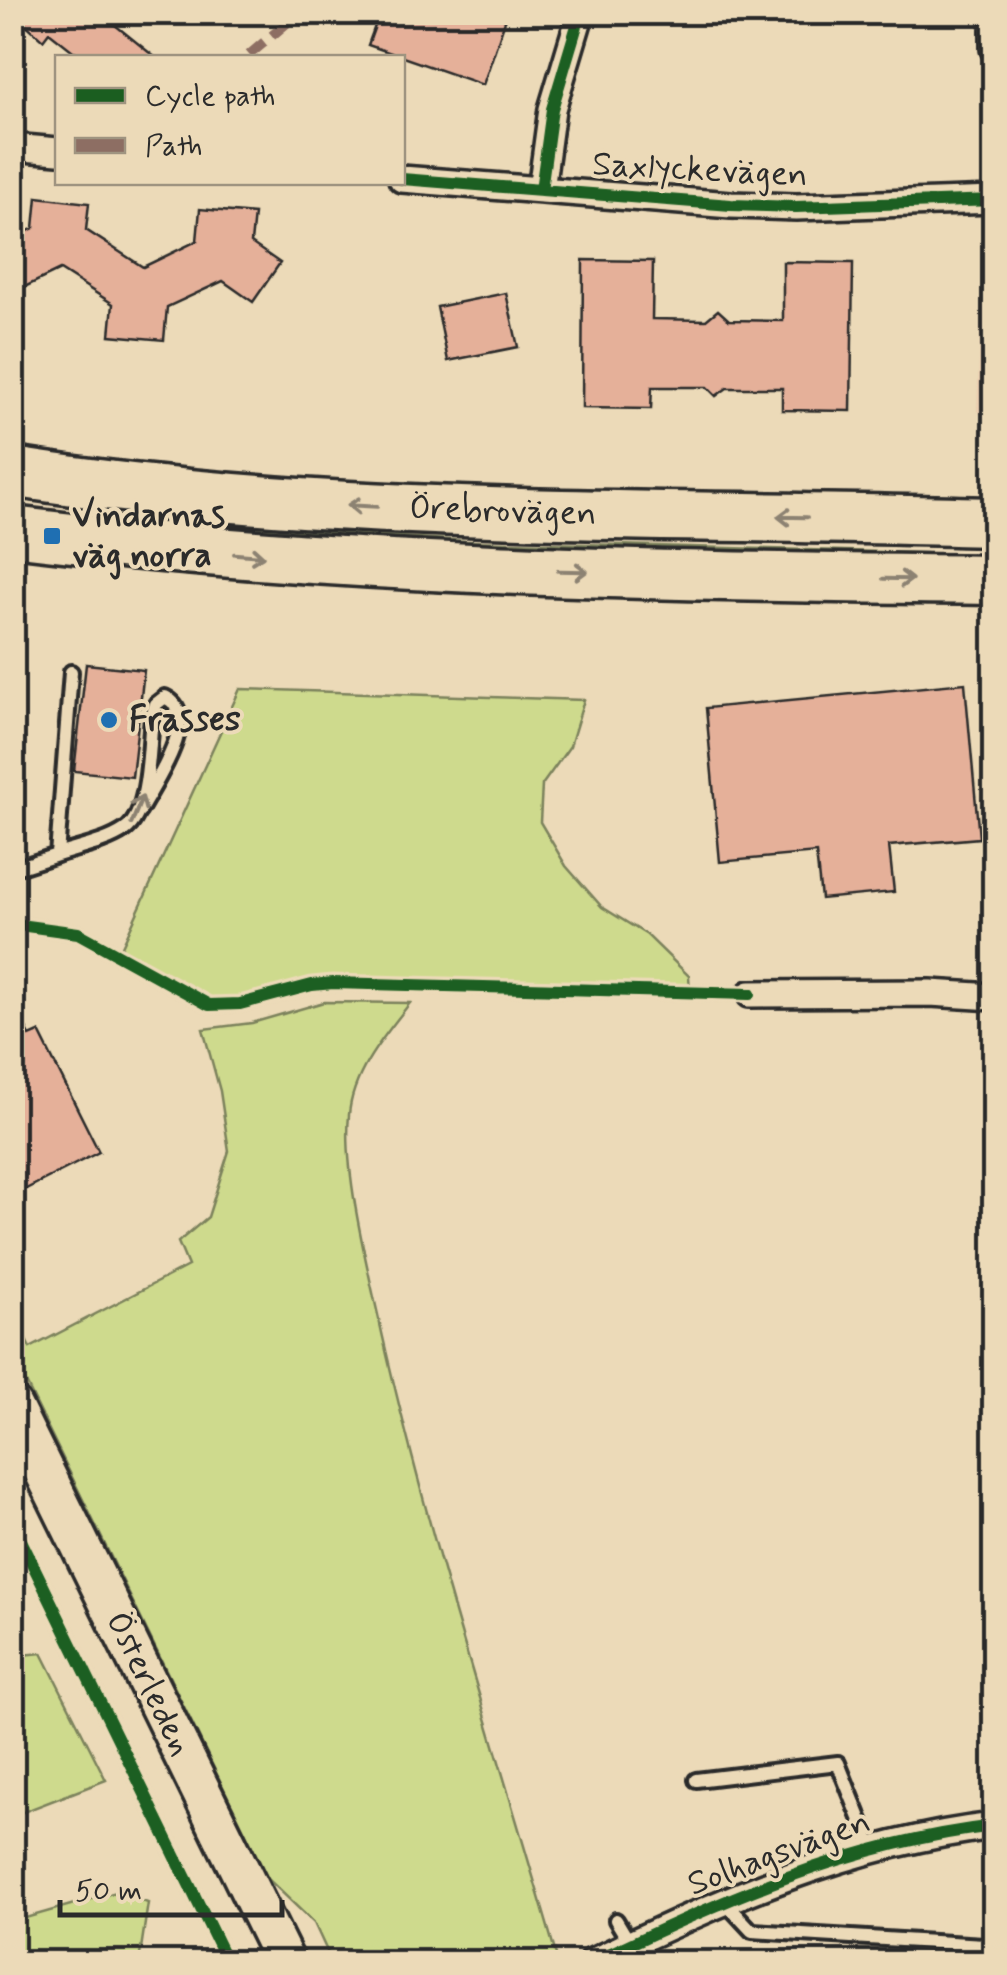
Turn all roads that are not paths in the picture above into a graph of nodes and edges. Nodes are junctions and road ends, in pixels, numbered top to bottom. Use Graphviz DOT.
graph roads {
  1 [pos="582,12"];
  2 [pos="994,30"];
  3 [pos="994,49"];
  4 [pos="12,147"];
  5 [pos="55,151"];
  6 [pos="405,179"];
  7 [pos="541,190"];
  8 [pos="994,200"];
  9 [pos="12,472"];
  10 [pos="994,522"];
  11 [pos="12,531"];
  12 [pos="994,580"];
  13 [pos="71,672"];
  14 [pos="139,812"];
  15 [pos="56,855"];
  16 [pos="12,865"];
  17 [pos="750,994"];
  18 [pos="994,997"];
  19 [pos="12,1272"];
  20 [pos="12,1281"];
  21 [pos="12,1406"];
  22 [pos="696,1780"];
  23 [pos="994,1826"];
  24 [pos="872,1848"];
  25 [pos="724,1901"];
  26 [pos="616,1920"];
  27 [pos="631,1944"];
  28 [pos="984,1945"];
  29 [pos="286,1962"];
  30 [pos="592,1962"];
  1 -- 7 [label="street"];
  2 -- 3 [label="street"];
  4 -- 5 [label="street"];
  6 -- 7 [label="street, Saxlyckevägen"];
  7 -- 8 [label="street, Saxlyckevägen"];
  10 -- 9 [label="highway, Örebrovägen, one-way"];
  11 -- 12 [label="highway, Örebrovägen, one-way"];
  13 -- 15 [label="lane"];
  14 -- 14 [label="lane, one-way"];
  14 -- 15 [label="lane"];
  15 -- 16 [label="lane"];
  17 -- 18 [label="street"];
  19 -- 20 [label="lane"];
  21 -- 29 [label="main road, Österleden"];
  22 -- 24 [label="lane"];
  23 -- 24 [label="street, Solhagsvägen"];
  24 -- 25 [label="street, Solhagsvägen"];
  25 -- 27 [label="street, Solhagsvägen"];
  25 -- 28 [label="lane"];
  26 -- 27 [label="lane"];
  27 -- 30 [label="street, Solhagsvägen"];
}
